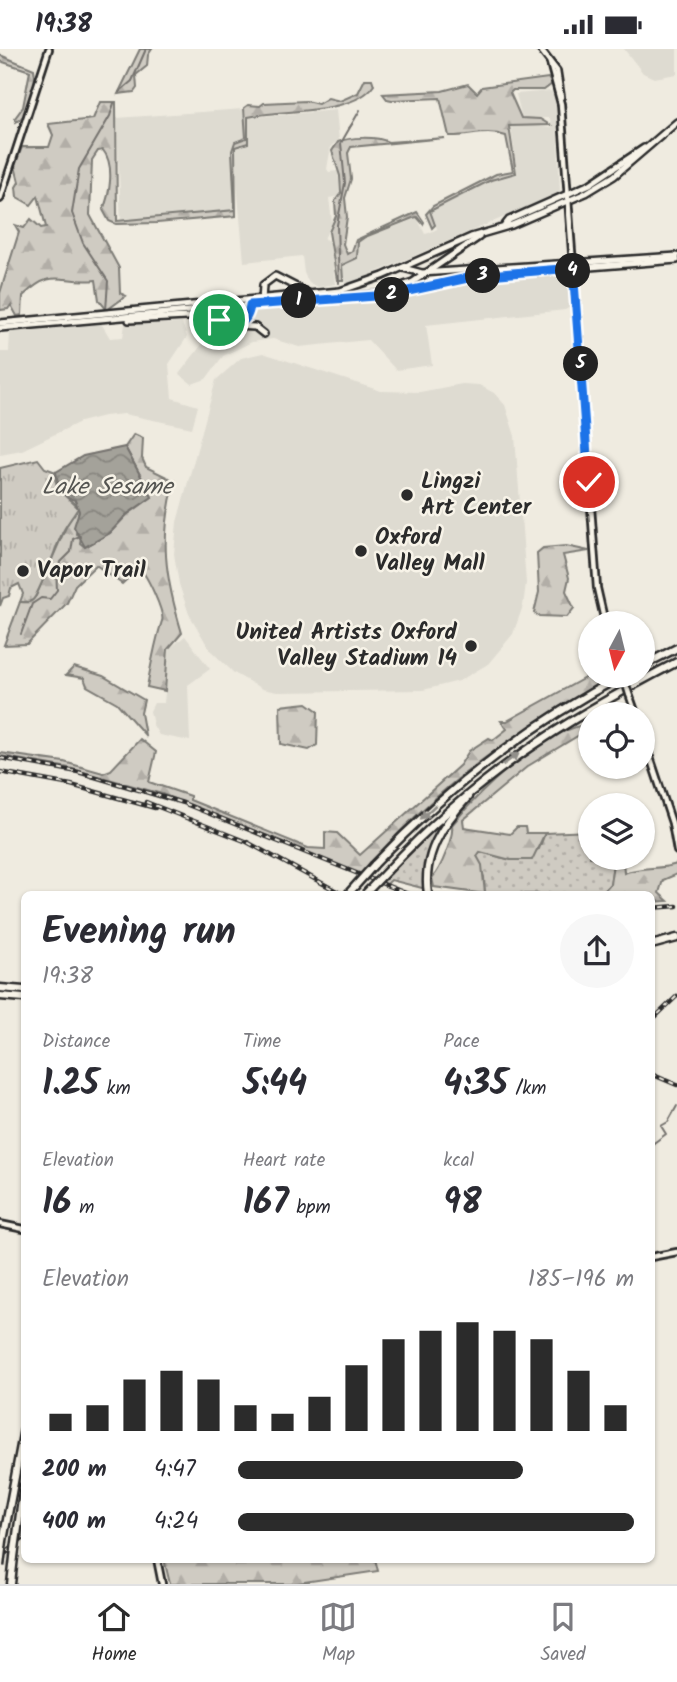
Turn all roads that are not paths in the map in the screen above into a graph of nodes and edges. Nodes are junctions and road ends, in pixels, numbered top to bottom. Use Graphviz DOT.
graph roads {
  1 [pos="49,49"];
  2 [pos="540,49"];
  3 [pos="677,122"];
  4 [pos="567,198"];
  5 [pos="0,199"];
  6 [pos="479,237"];
  7 [pos="677,258"];
  8 [pos="573,265"];
  9 [pos="403,268"];
  10 [pos="487,269"];
  11 [pos="426,273"];
  12 [pos="477,276"];
  13 [pos="314,294"];
  14 [pos="371,295"];
  15 [pos="262,302"];
  16 [pos="251,303"];
  17 [pos="106,316"];
  18 [pos="0,323"];
  19 [pos="230,325"];
  20 [pos="0,328"];
  21 [pos="264,334"];
  22 [pos="602,611"];
  23 [pos="677,648"];
  24 [pos="655,659"];
  25 [pos="677,662"];
  26 [pos="601,688"];
  27 [pos="494,771"];
  28 [pos="655,772"];
  29 [pos="677,851"];
  30 [pos="351,891"];
  31 [pos="368,891"];
  32 [pos="428,891"];
  33 [pos="677,936"];
  34 [pos="655,942"];
  35 [pos="0,988"];
  36 [pos="21,990"];
  37 [pos="0,996"];
  38 [pos="21,998"];
  39 [pos="0,1224"];
  40 [pos="21,1228"];
  41 [pos="677,1252"];
  42 [pos="655,1256"];
  43 [pos="21,1445"];
  44 [pos="21,1507"];
  45 [pos="158,1563"];
  46 [pos="0,1567"];
  47 [pos="11,1584"];
  48 [pos="162,1584"];
  1 -- 5 [label="main road"];
  2 -- 4 [label="main road"];
  3 -- 4 [label="main road"];
  4 -- 6 [label="main road"];
  4 -- 8 [label="main road"];
  6 -- 9 [label="main road"];
  6 -- 11 [label="main road"];
  7 -- 8 [label="main road"];
  8 -- 10 [label="main road"];
  8 -- 12 [label="main road"];
  8 -- 22 [label="main road"];
  9 -- 11 [label="main road"];
  9 -- 13 [label="main road"];
  10 -- 11 [label="main road"];
  10 -- 12 [label="main road"];
  11 -- 14 [label="main road"];
  12 -- 14 [label="main road"];
  13 -- 15 [label="main road"];
  13 -- 15 [label="main road"];
  14 -- 15 [label="main road"];
  15 -- 16 [label="main road"];
  16 -- 17 [label="main road"];
  16 -- 19 [label="main road"];
  17 -- 18 [label="main road"];
  17 -- 19 [label="main road"];
  17 -- 20 [label="main road"];
  19 -- 21 [label="main road"];
  23 -- 24 [label="highway"];
  27 -- 25 [label="highway, one-way"];
  26 -- 30 [label="highway, one-way, bridge"];
  27 -- 31 [label="highway, bridge"];
  27 -- 32 [label="highway"];
  28 -- 29 [label="main road"];
  33 -- 34 [label="highway"];
  35 -- 36 [label="highway"];
  37 -- 38 [label="highway"];
  39 -- 40 [label="main road"];
  41 -- 42 [label="main road"];
  43 -- 46 [label="highway, bridge"];
  44 -- 47 [label="highway, bridge"];
  45 -- 48 [label="main road"];
}
